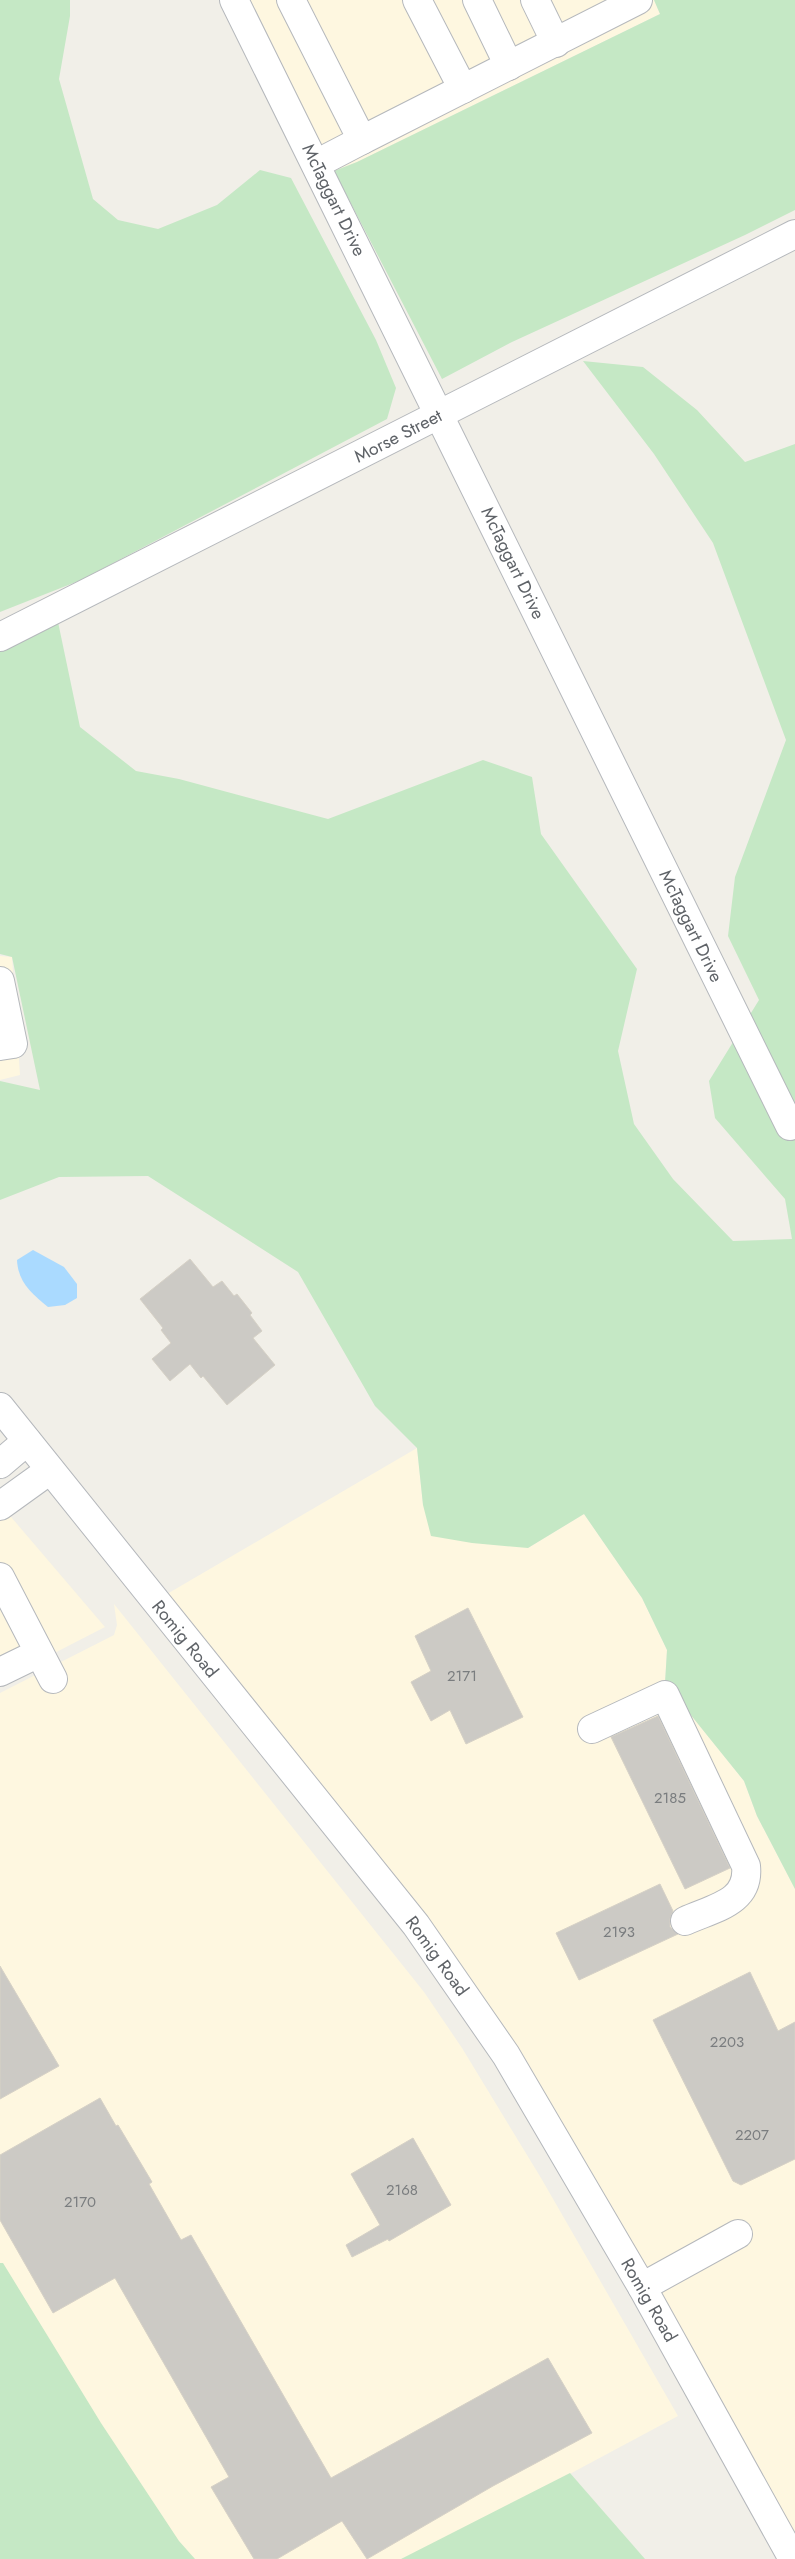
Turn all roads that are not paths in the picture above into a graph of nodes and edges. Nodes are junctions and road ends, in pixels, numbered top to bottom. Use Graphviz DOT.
graph roads {
  1 [pos="234,0"];
  2 [pos="291,0"];
  3 [pos="417,0"];
  4 [pos="477,0"];
  5 [pos="535,0"];
  6 [pos="638,0"];
  7 [pos="596,10"];
  8 [pos="556,43"];
  9 [pos="509,66"];
  10 [pos="463,89"];
  11 [pos="362,140"];
  12 [pos="316,164"];
  13 [pos="795,234"];
  14 [pos="440,414"];
  15 [pos="0,637"];
  16 [pos="0,981"];
  17 [pos="0,1046"];
  18 [pos="790,1126"];
  19 [pos="0,1408"];
  20 [pos="27,1441"];
  21 [pos="0,1464"];
  22 [pos="50,1470"];
  23 [pos="0,1506"];
  24 [pos="0,1577"];
  25 [pos="39,1653"];
  26 [pos="0,1672"];
  27 [pos="53,1679"];
  28 [pos="592,1729"];
  29 [pos="685,1921"];
  30 [pos="738,2234"];
  31 [pos="642,2287"];
  32 [pos="793,2559"];
  1 -- 12 [label="street, McTaggart Drive"];
  2 -- 11 [label="street"];
  3 -- 10 [label="street"];
  4 -- 9 [label="street"];
  5 -- 8 [label="street"];
  6 -- 7 [label="street"];
  7 -- 8 [label="street"];
  8 -- 9 [label="street"];
  9 -- 10 [label="street"];
  10 -- 11 [label="street"];
  11 -- 12 [label="street"];
  12 -- 14 [label="street, McTaggart Drive"];
  13 -- 14 [label="street, Morse Street"];
  14 -- 15 [label="street, Morse Street"];
  14 -- 18 [label="street, McTaggart Drive"];
  16 -- 17 [label="street"];
  19 -- 20 [label="street, Romig Road"];
  20 -- 21 [label="street"];
  20 -- 22 [label="street, Romig Road"];
  22 -- 23 [label="street"];
  22 -- 31 [label="street, Romig Road"];
  24 -- 25 [label="street"];
  25 -- 26 [label="street"];
  25 -- 27 [label="street"];
  28 -- 29 [label="street"];
  30 -- 31 [label="street"];
  31 -- 32 [label="street, Romig Road"];
}
